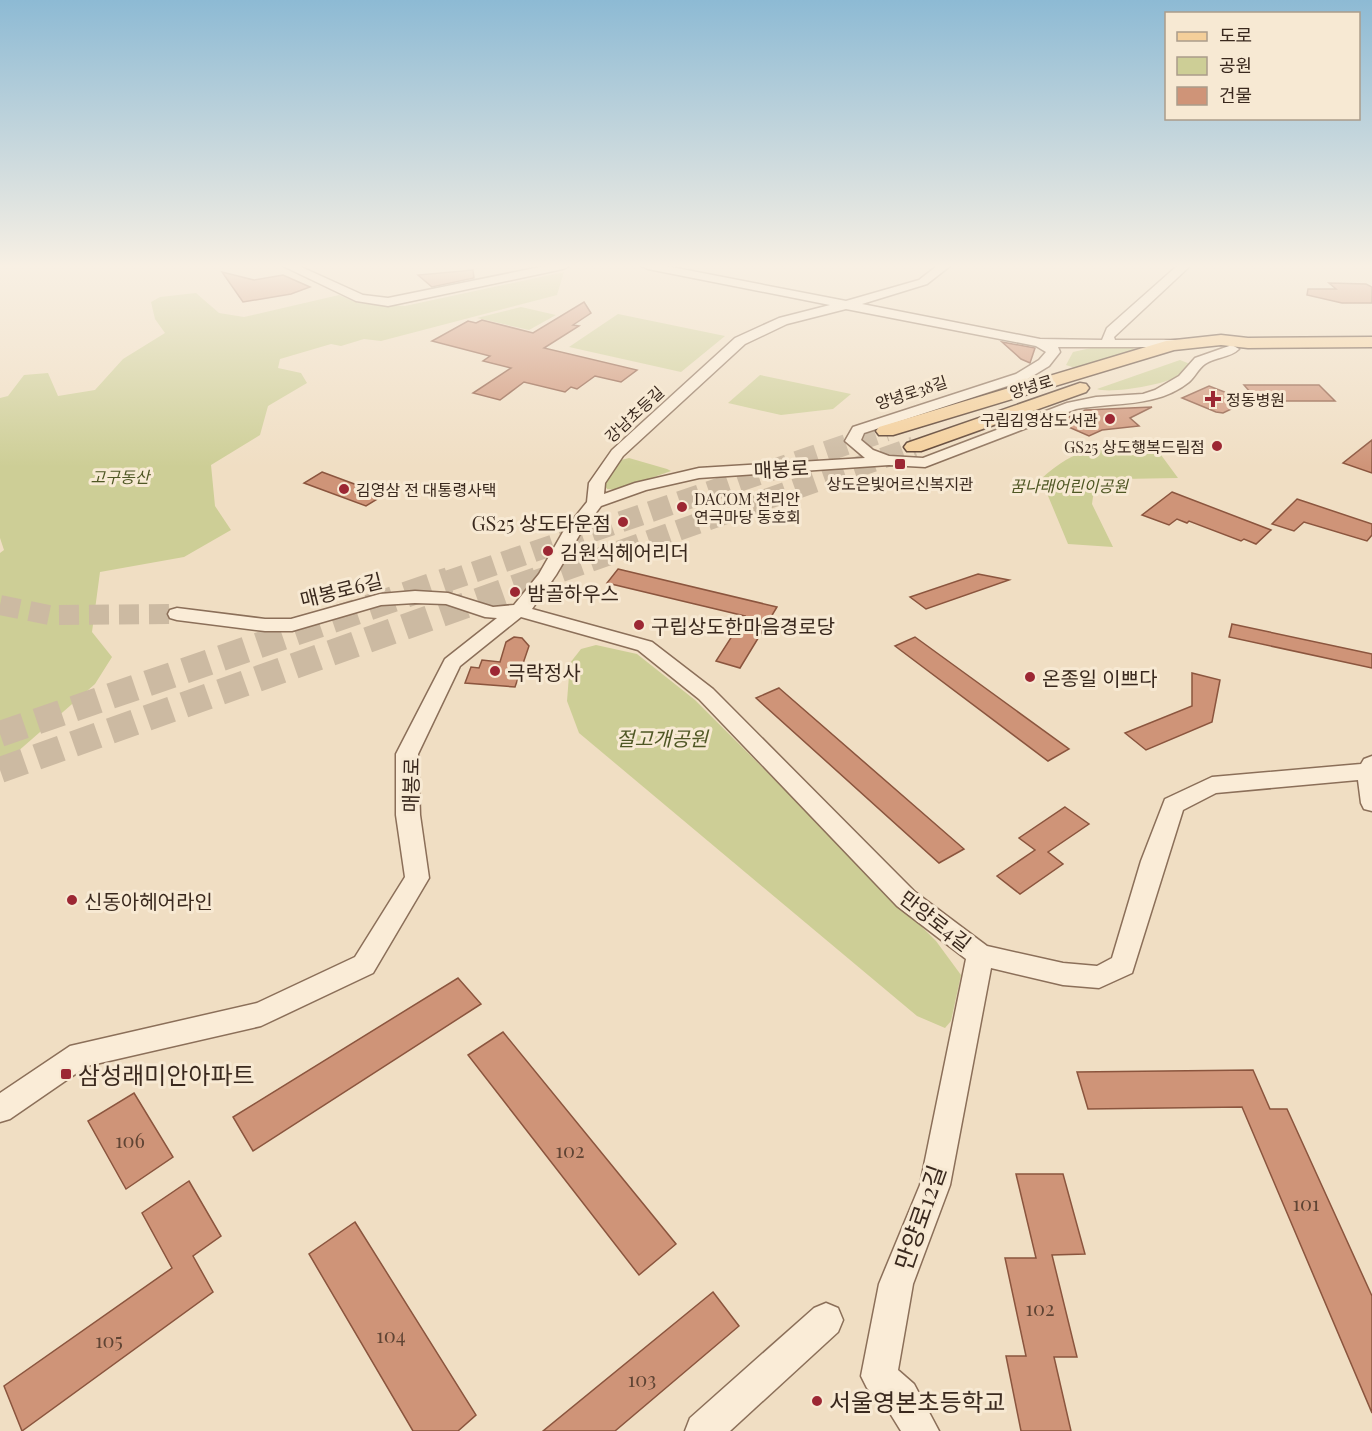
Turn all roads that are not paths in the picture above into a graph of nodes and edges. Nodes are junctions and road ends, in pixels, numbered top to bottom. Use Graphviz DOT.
graph roads {
  1 [pos="758,333"];
  2 [pos="978,333"];
  3 [pos="1111,333"];
  4 [pos="1372,342"];
  5 [pos="1110,343"];
  6 [pos="1086,344"];
  7 [pos="1180,344"];
  8 [pos="1240,346"];
  9 [pos="1056,349"];
  10 [pos="1182,380"];
  11 [pos="1027,387"];
  12 [pos="1014,413"];
  13 [pos="886,431"];
  14 [pos="855,445"];
  15 [pos="914,447"];
  16 [pos="887,460"];
  17 [pos="833,465"];
  18 [pos="595,503"];
  19 [pos="515,610"];
  20 [pos="177,614"];
  21 [pos="1370,768"];
  22 [pos="1372,803"];
  23 [pos="980,955"];
  24 [pos="0,1109"];
  25 [pos="826,1320"];
  26 [pos="703,1431"];
  27 [pos="921,1431"];
  1 -- 18 [label="street, 강남초등길"];
  2 -- 9 [label="street"];
  3 -- 5 [label="street"];
  4 -- 8 [label="main road, 양녕로"];
  5 -- 6 [label="street"];
  5 -- 7 [label="street"];
  6 -- 9 [label="street"];
  6 -- 9 [label="street"];
  7 -- 8 [label="main road, 양녕로"];
  7 -- 11 [label="main road, 양녕로"];
  8 -- 10 [label="street"];
  8 -- 12 [label="main road, 양녕로"];
  9 -- 11 [label="street"];
  9 -- 14 [label="street, 양녕로38길"];
  10 -- 12 [label="street"];
  10 -- 16 [label="street"];
  11 -- 13 [label="main road, 양녕로"];
  12 -- 15 [label="main road, 양녕로"];
  14 -- 16 [label="street"];
  14 -- 17 [label="street"];
  16 -- 17 [label="street, 매봉로"];
  17 -- 18 [label="street, 매봉로"];
  18 -- 19 [label="street, 매봉로"];
  19 -- 20 [label="street, 매봉로6길"];
  19 -- 23 [label="street, 만양로4길"];
  19 -- 24 [label="street, 매봉로"];
  21 -- 22 [label="street"];
  21 -- 23 [label="street, 만양로4길"];
  23 -- 27 [label="street, 만양로12길"];
  25 -- 26 [label="street"];
}
